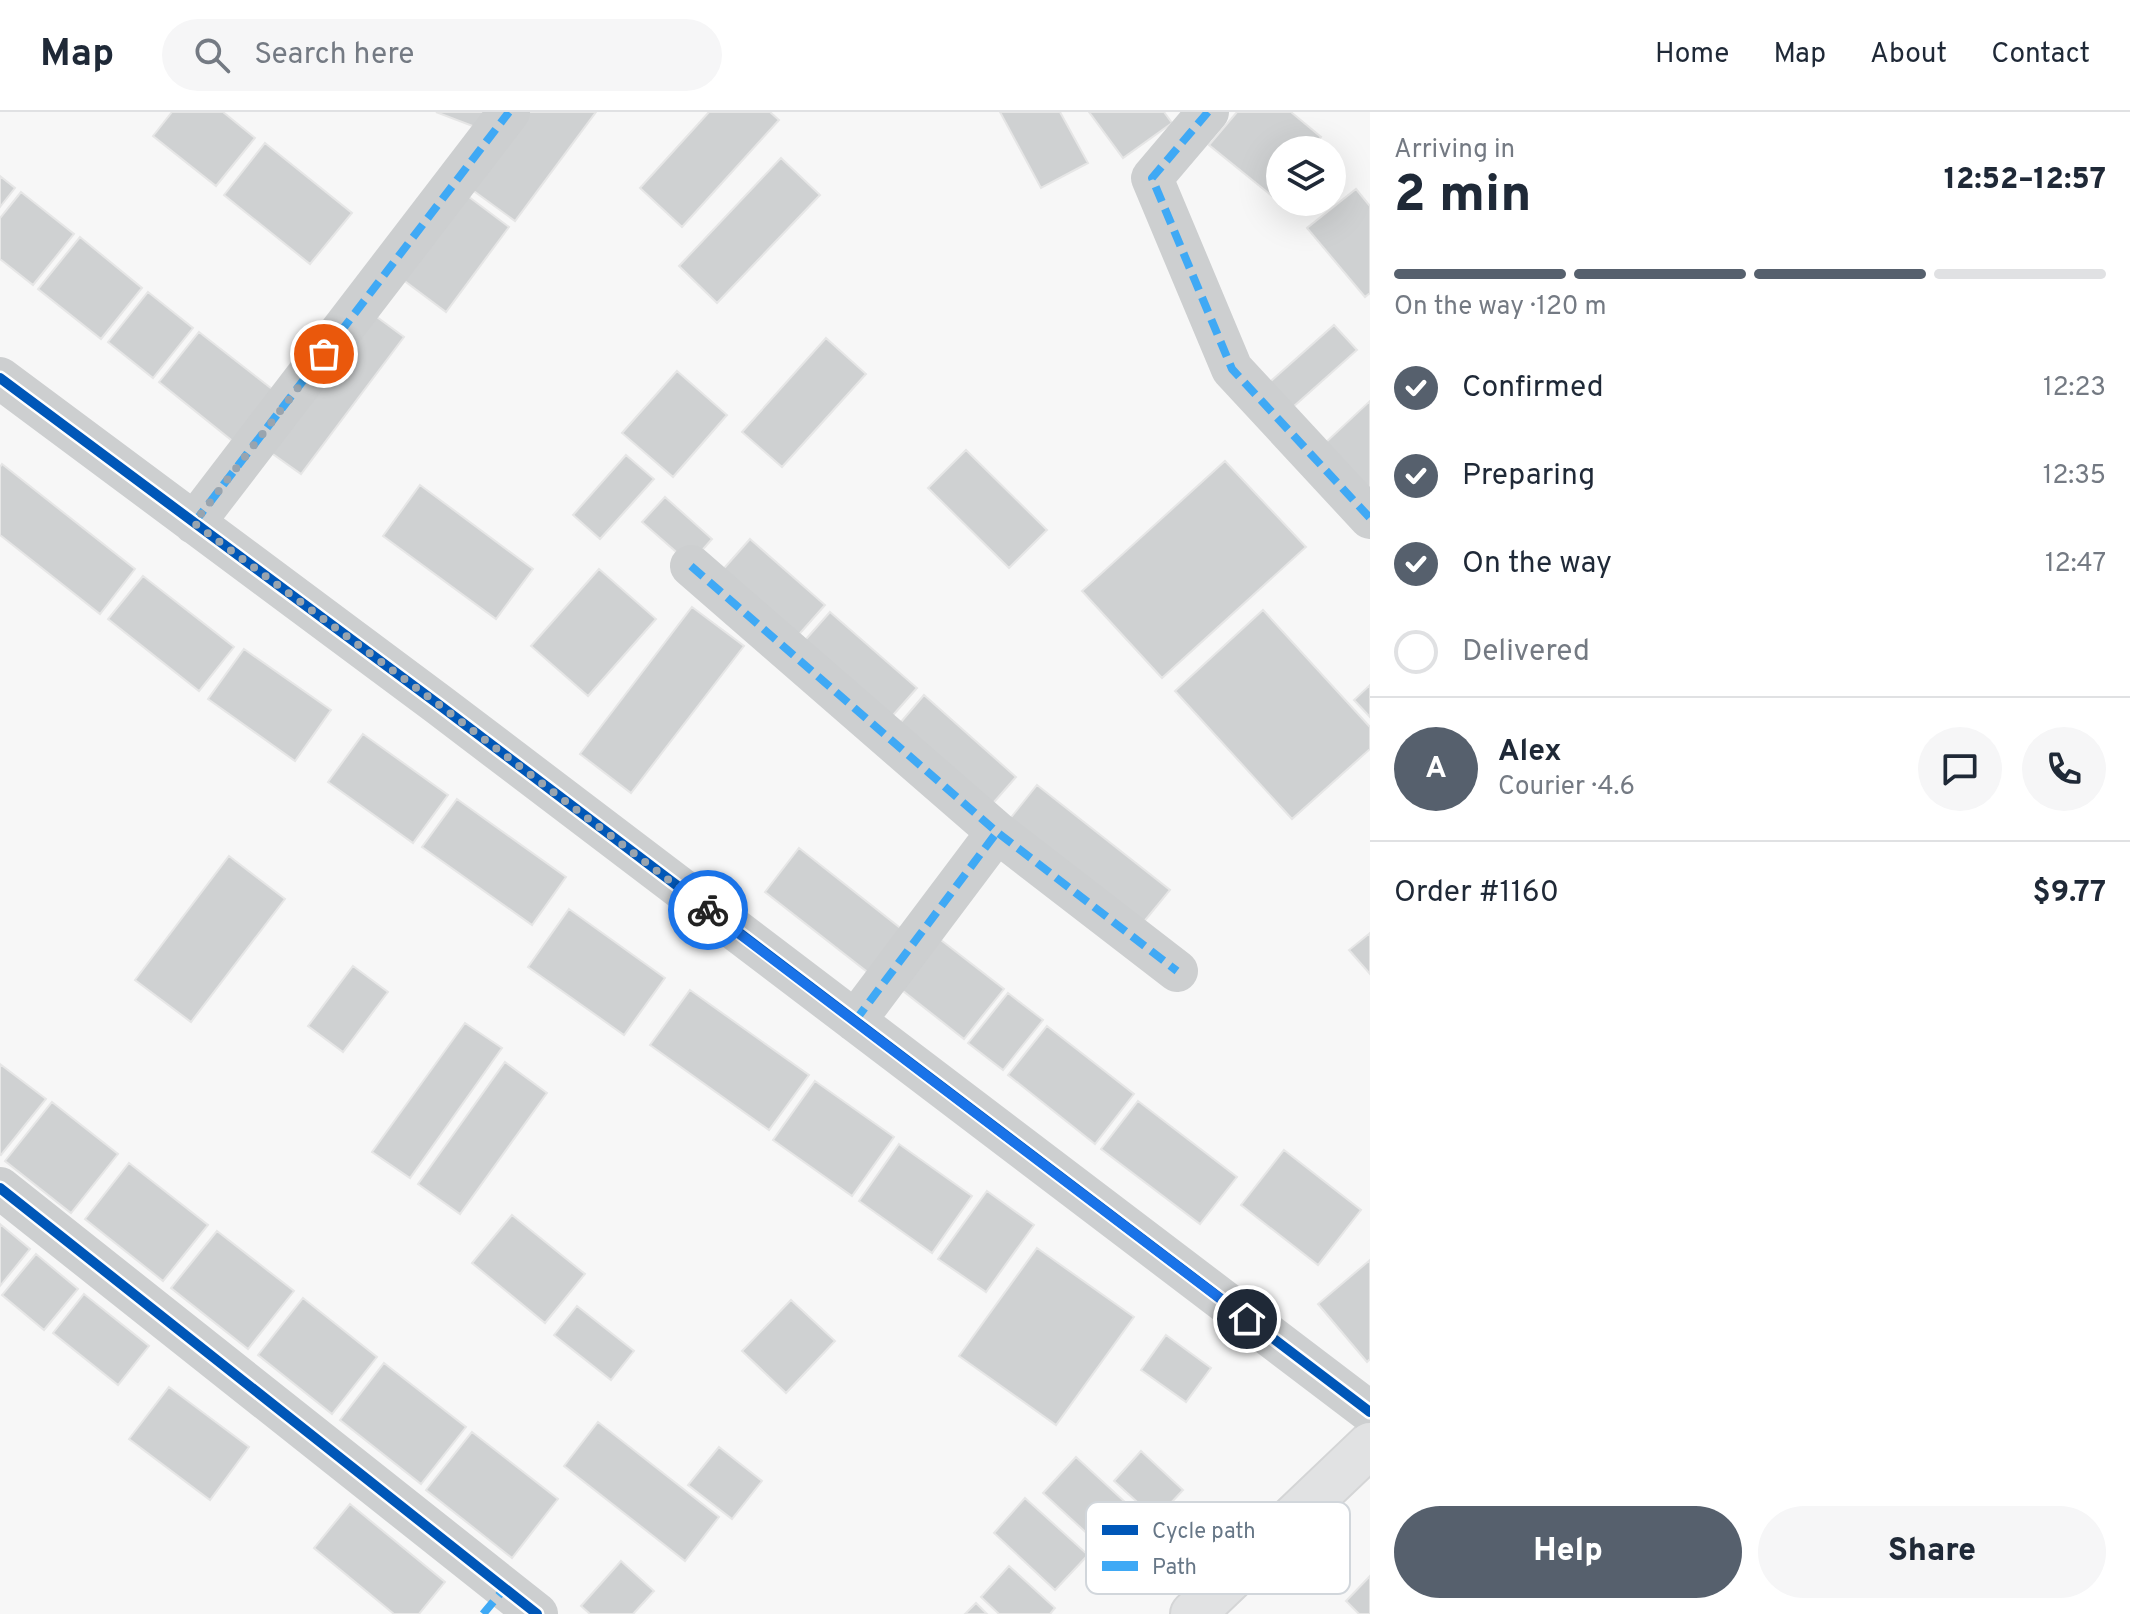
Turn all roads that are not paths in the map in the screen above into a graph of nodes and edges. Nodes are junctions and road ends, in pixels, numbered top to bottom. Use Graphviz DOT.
graph roads {
  1 [pos="509,112"];
  2 [pos="1208,112"];
  3 [pos="0,378"];
  4 [pos="1370,518"];
  5 [pos="194,523"];
  6 [pos="691,566"];
  7 [pos="997,832"];
  8 [pos="1177,971"];
  9 [pos="855,1021"];
  10 [pos="0,1188"];
  11 [pos="1370,1412"];
  12 [pos="1370,1445"];
  13 [pos="1310,1502"];
  14 [pos="1214,1594"];
  15 [pos="494,1601"];
  16 [pos="537,1614"];
  17 [pos="1193,1614"];
  1 -- 5 [label="street"];
  2 -- 4 [label="street"];
  3 -- 5 [label="street"];
  5 -- 9 [label="street"];
  6 -- 7 [label="street"];
  7 -- 8 [label="street"];
  7 -- 9 [label="street"];
  9 -- 11 [label="street"];
  10 -- 15 [label="street"];
  12 -- 13 [label="main road"];
  14 -- 17 [label="main road"];
  15 -- 16 [label="street"];
}
